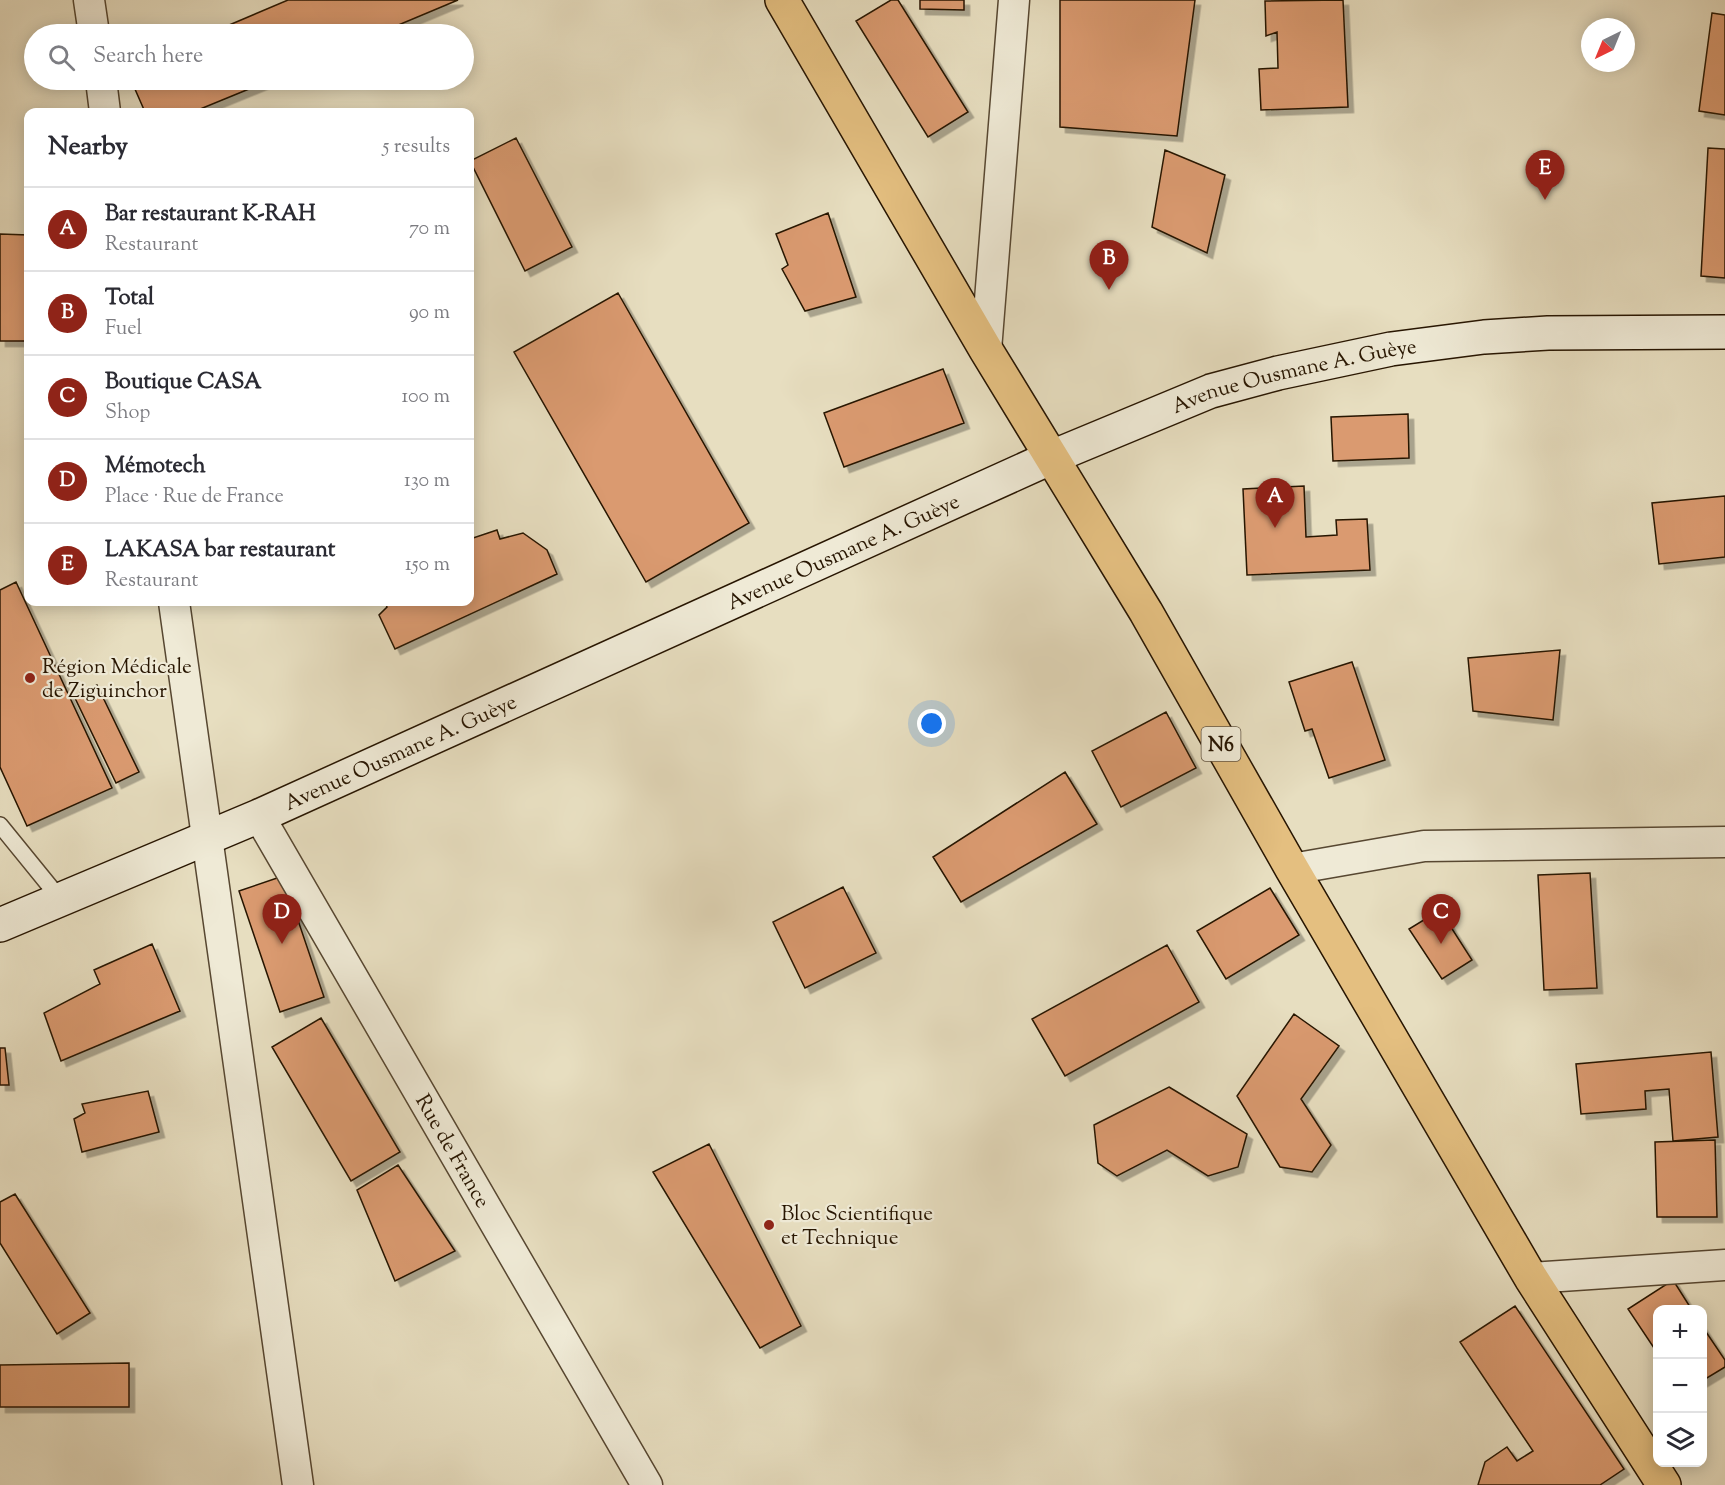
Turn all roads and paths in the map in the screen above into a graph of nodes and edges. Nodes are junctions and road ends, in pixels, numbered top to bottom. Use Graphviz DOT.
graph roads {
  1 [pos="89,0"];
  2 [pos="782,0"];
  3 [pos="1014,0"];
  4 [pos="93,24"];
  5 [pos="102,90"];
  6 [pos="104,108"];
  7 [pos="1725,332"];
  8 [pos="986,350"];
  9 [pos="1052,457"];
  10 [pos="175,606"];
  11 [pos="259,816"];
  12 [pos="0,825"];
  13 [pos="207,836"];
  14 [pos="1725,842"];
  15 [pos="1292,869"];
  16 [pos="61,900"];
  17 [pos="0,924"];
  18 [pos="1725,1265"];
  19 [pos="1531,1278"];
  20 [pos="298,1485"];
  21 [pos="646,1485"];
  22 [pos="1664,1485"];
  1 -- 4 [label="street"];
  2 -- 8 [label="main road, N6"];
  3 -- 8 [label="street"];
  5 -- 6 [label="street"];
  7 -- 9 [label="street, Avenue Ousmane A. Guèye"];
  8 -- 9 [label="main road, N6"];
  9 -- 11 [label="street, Avenue Ousmane A. Guèye"];
  9 -- 15 [label="main road, N6"];
  10 -- 13 [label="street"];
  11 -- 13 [label="street, Avenue Ousmane A. Guèye"];
  11 -- 21 [label="street, Rue de France"];
  12 -- 16 [label="lane"];
  13 -- 16 [label="street, Avenue Ousmane A. Guèye"];
  13 -- 20 [label="street"];
  14 -- 15 [label="street"];
  15 -- 19 [label="main road, N6"];
  16 -- 17 [label="street, Avenue Ousmane A. Guèye"];
  18 -- 19 [label="street"];
  19 -- 22 [label="main road, N6"];
}
